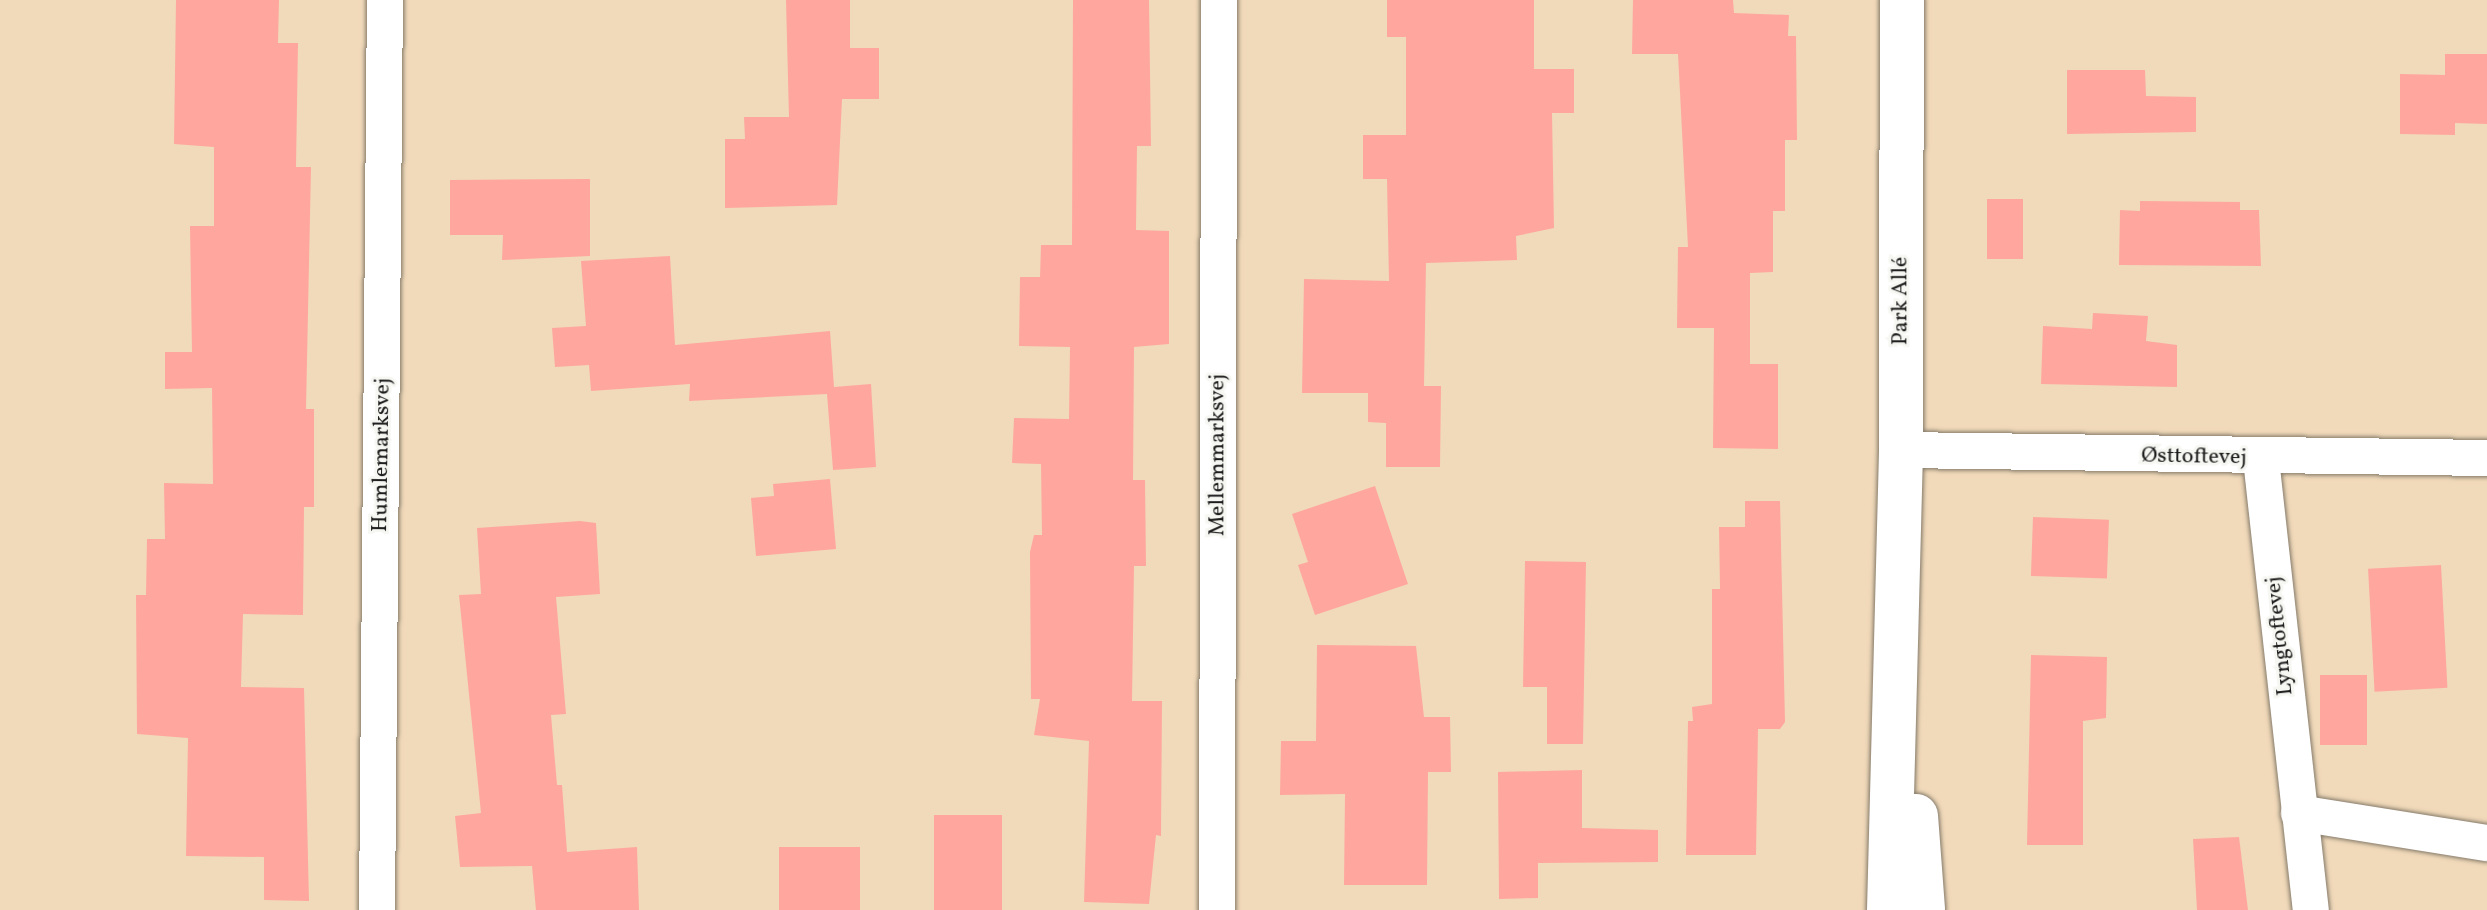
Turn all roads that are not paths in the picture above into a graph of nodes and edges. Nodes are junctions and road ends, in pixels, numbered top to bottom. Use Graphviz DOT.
graph roads {
  1 [pos="385,0"];
  2 [pos="1219,0"];
  3 [pos="1902,0"];
  4 [pos="1901,450"];
  5 [pos="2487,458"];
  6 [pos="2261,459"];
  7 [pos="1898,602"];
  8 [pos="2299,813"];
  9 [pos="2487,843"];
  10 [pos="377,910"];
  11 [pos="1217,910"];
  12 [pos="1889,910"];
  13 [pos="1923,910"];
  14 [pos="2311,910"];
  1 -- 10 [label="street, Humlemarksvej"];
  2 -- 11 [label="street, Mellemmarksvej"];
  3 -- 4 [label="street, Park Allé"];
  4 -- 6 [label="street, Østtoftevej"];
  4 -- 7 [label="street, Park Allé"];
  5 -- 6 [label="street, Østtoftevej"];
  6 -- 8 [label="street, Lyngtoftevej"];
  7 -- 12 [label="street, Park Allé"];
  7 -- 13 [label="street, Park Allé"];
  8 -- 9 [label="street"];
  8 -- 14 [label="street, Lyngtoftevej"];
}
